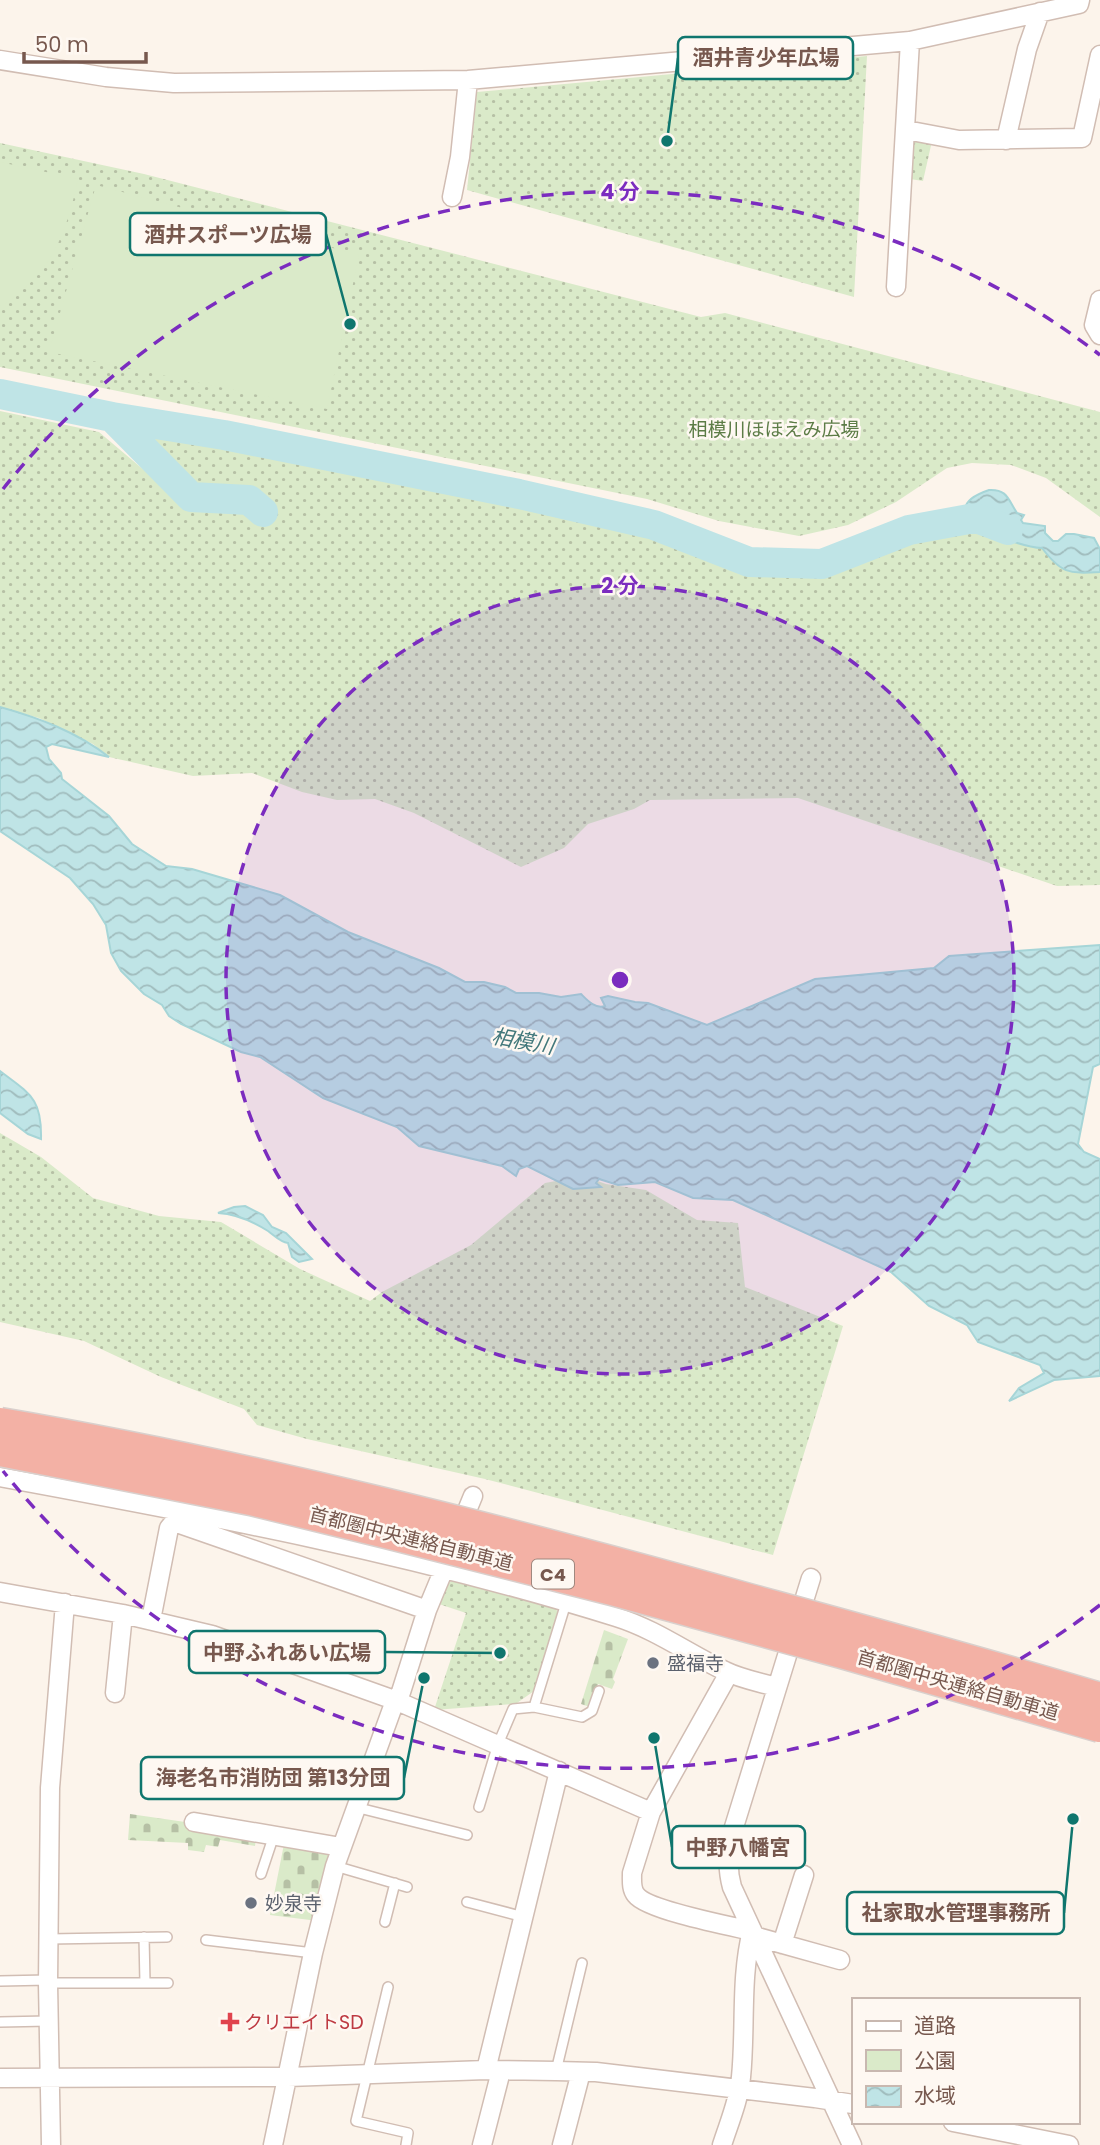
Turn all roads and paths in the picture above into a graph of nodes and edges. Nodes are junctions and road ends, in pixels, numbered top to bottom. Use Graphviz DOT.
graph roads {
  1 [pos="1080,0"];
  2 [pos="1040,12"];
  3 [pos="910,41"];
  4 [pos="1100,55"];
  5 [pos="0,60"];
  6 [pos="468,80"];
  7 [pos="906,130"];
  8 [pos="1006,140"];
  9 [pos="452,197"];
  10 [pos="896,287"];
  11 [pos="1100,300"];
  12 [pos="1100,335"];
  13 [pos="0,1424"];
  14 [pos="0,1450"];
  15 [pos="0,1477"];
  16 [pos="473,1496"];
  17 [pos="444,1568"];
  18 [pos="811,1578"];
  19 [pos="0,1592"];
  20 [pos="65,1603"];
  21 [pos="566,1603"];
  22 [pos="427,1610"];
  23 [pos="123,1614"];
  24 [pos="151,1620"];
  25 [pos="729,1673"];
  26 [pos="776,1687"];
  27 [pos="599,1691"];
  28 [pos="115,1693"];
  29 [pos="1100,1699"];
  30 [pos="397,1701"];
  31 [pos="534,1707"];
  32 [pos="1100,1726"];
  33 [pos="498,1745"];
  34 [pos="559,1771"];
  35 [pos="355,1807"];
  36 [pos="479,1807"];
  37 [pos="651,1812"];
  38 [pos="194,1822"];
  39 [pos="274,1835"];
  40 [pos="467,1835"];
  41 [pos="341,1847"];
  42 [pos="335,1866"];
  43 [pos="261,1874"];
  44 [pos="804,1875"];
  45 [pos="395,1883"];
  46 [pos="407,1886"];
  47 [pos="467,1902"];
  48 [pos="524,1917"];
  49 [pos="384,1922"];
  50 [pos="753,1934"];
  51 [pos="145,1937"];
  52 [pos="167,1937"];
  53 [pos="48,1939"];
  54 [pos="206,1940"];
  55 [pos="782,1944"];
  56 [pos="313,1953"];
  57 [pos="840,1960"];
  58 [pos="582,1963"];
  59 [pos="0,1981"];
  60 [pos="48,1982"];
  61 [pos="145,1983"];
  62 [pos="168,1983"];
  63 [pos="388,1987"];
  64 [pos="48,2021"];
  65 [pos="0,2022"];
  66 [pos="493,2070"];
  67 [pos="556,2071"];
  68 [pos="581,2072"];
  69 [pos="367,2073"];
  70 [pos="288,2077"];
  71 [pos="0,2078"];
  72 [pos="50,2078"];
  73 [pos="739,2090"];
  74 [pos="831,2100"];
  75 [pos="852,2104"];
  76 [pos="961,2124"];
  77 [pos="1033,2141"];
  78 [pos="51,2145"];
  79 [pos="273,2145"];
  80 [pos="406,2145"];
  81 [pos="482,2145"];
  82 [pos="562,2145"];
  83 [pos="722,2145"];
  84 [pos="852,2145"];
  85 [pos="1069,2145"];
  1 -- 2 [label="street"];
  2 -- 3 [label="street"];
  2 -- 8 [label="street"];
  3 -- 6 [label="street"];
  3 -- 7 [label="street"];
  4 -- 8 [label="street"];
  5 -- 6 [label="street"];
  6 -- 9 [label="street"];
  7 -- 8 [label="street"];
  7 -- 10 [label="street"];
  11 -- 12 [label="street"];
  13 -- 29 [label="highway, 首都圏中央連絡自動車道 / C4, bridge"];
  14 -- 32 [label="highway, 首都圏中央連絡自動車道 / C4, bridge"];
  15 -- 17 [label="street"];
  16 -- 17 [label="street"];
  17 -- 21 [label="street"];
  17 -- 22 [label="street"];
  18 -- 26 [label="street"];
  19 -- 20 [label="street"];
  20 -- 23 [label="street"];
  20 -- 53 [label="street"];
  21 -- 25 [label="street"];
  21 -- 31 [label="lane"];
  22 -- 24 [label="street"];
  22 -- 30 [label="street"];
  23 -- 24 [label="street"];
  23 -- 28 [label="street"];
  24 -- 30 [label="street"];
  25 -- 26 [label="street"];
  25 -- 37 [label="street"];
  26 -- 50 [label="street"];
  27 -- 31 [label="lane"];
  30 -- 33 [label="street"];
  30 -- 35 [label="street"];
  31 -- 33 [label="lane"];
  33 -- 34 [label="street"];
  33 -- 36 [label="lane"];
  34 -- 37 [label="street"];
  34 -- 48 [label="street"];
  35 -- 40 [label="lane"];
  35 -- 41 [label="street"];
  37 -- 50 [label="street"];
  38 -- 39 [label="street"];
  39 -- 41 [label="street"];
  39 -- 43 [label="lane"];
  41 -- 42 [label="street"];
  42 -- 45 [label="lane"];
  42 -- 56 [label="street"];
  44 -- 55 [label="street"];
  45 -- 46 [label="lane"];
  45 -- 49 [label="lane"];
  47 -- 48 [label="lane"];
  48 -- 66 [label="street"];
  50 -- 55 [label="street"];
  50 -- 73 [label="street"];
  50 -- 74 [label="street"];
  51 -- 52 [label="lane"];
  51 -- 53 [label="lane"];
  51 -- 61 [label="lane"];
  53 -- 60 [label="street"];
  54 -- 56 [label="lane"];
  55 -- 57 [label="street"];
  56 -- 70 [label="street"];
  58 -- 67 [label="lane"];
  59 -- 60 [label="lane"];
  60 -- 61 [label="lane"];
  60 -- 64 [label="street"];
  61 -- 62 [label="lane"];
  63 -- 69 [label="lane"];
  64 -- 65 [label="lane"];
  64 -- 72 [label="street"];
  66 -- 67 [label="street"];
  66 -- 69 [label="street"];
  66 -- 81 [label="street"];
  67 -- 68 [label="street"];
  68 -- 73 [label="street"];
  68 -- 82 [label="street"];
  69 -- 70 [label="street"];
  69 -- 80 [label="lane"];
  70 -- 72 [label="street"];
  70 -- 79 [label="street"];
  71 -- 72 [label="street"];
  72 -- 78 [label="street"];
  73 -- 74 [label="street"];
  73 -- 83 [label="street"];
  74 -- 75 [label="street"];
  74 -- 84 [label="street"];
  76 -- 77 [label="street"];
  77 -- 85 [label="street"];
}
